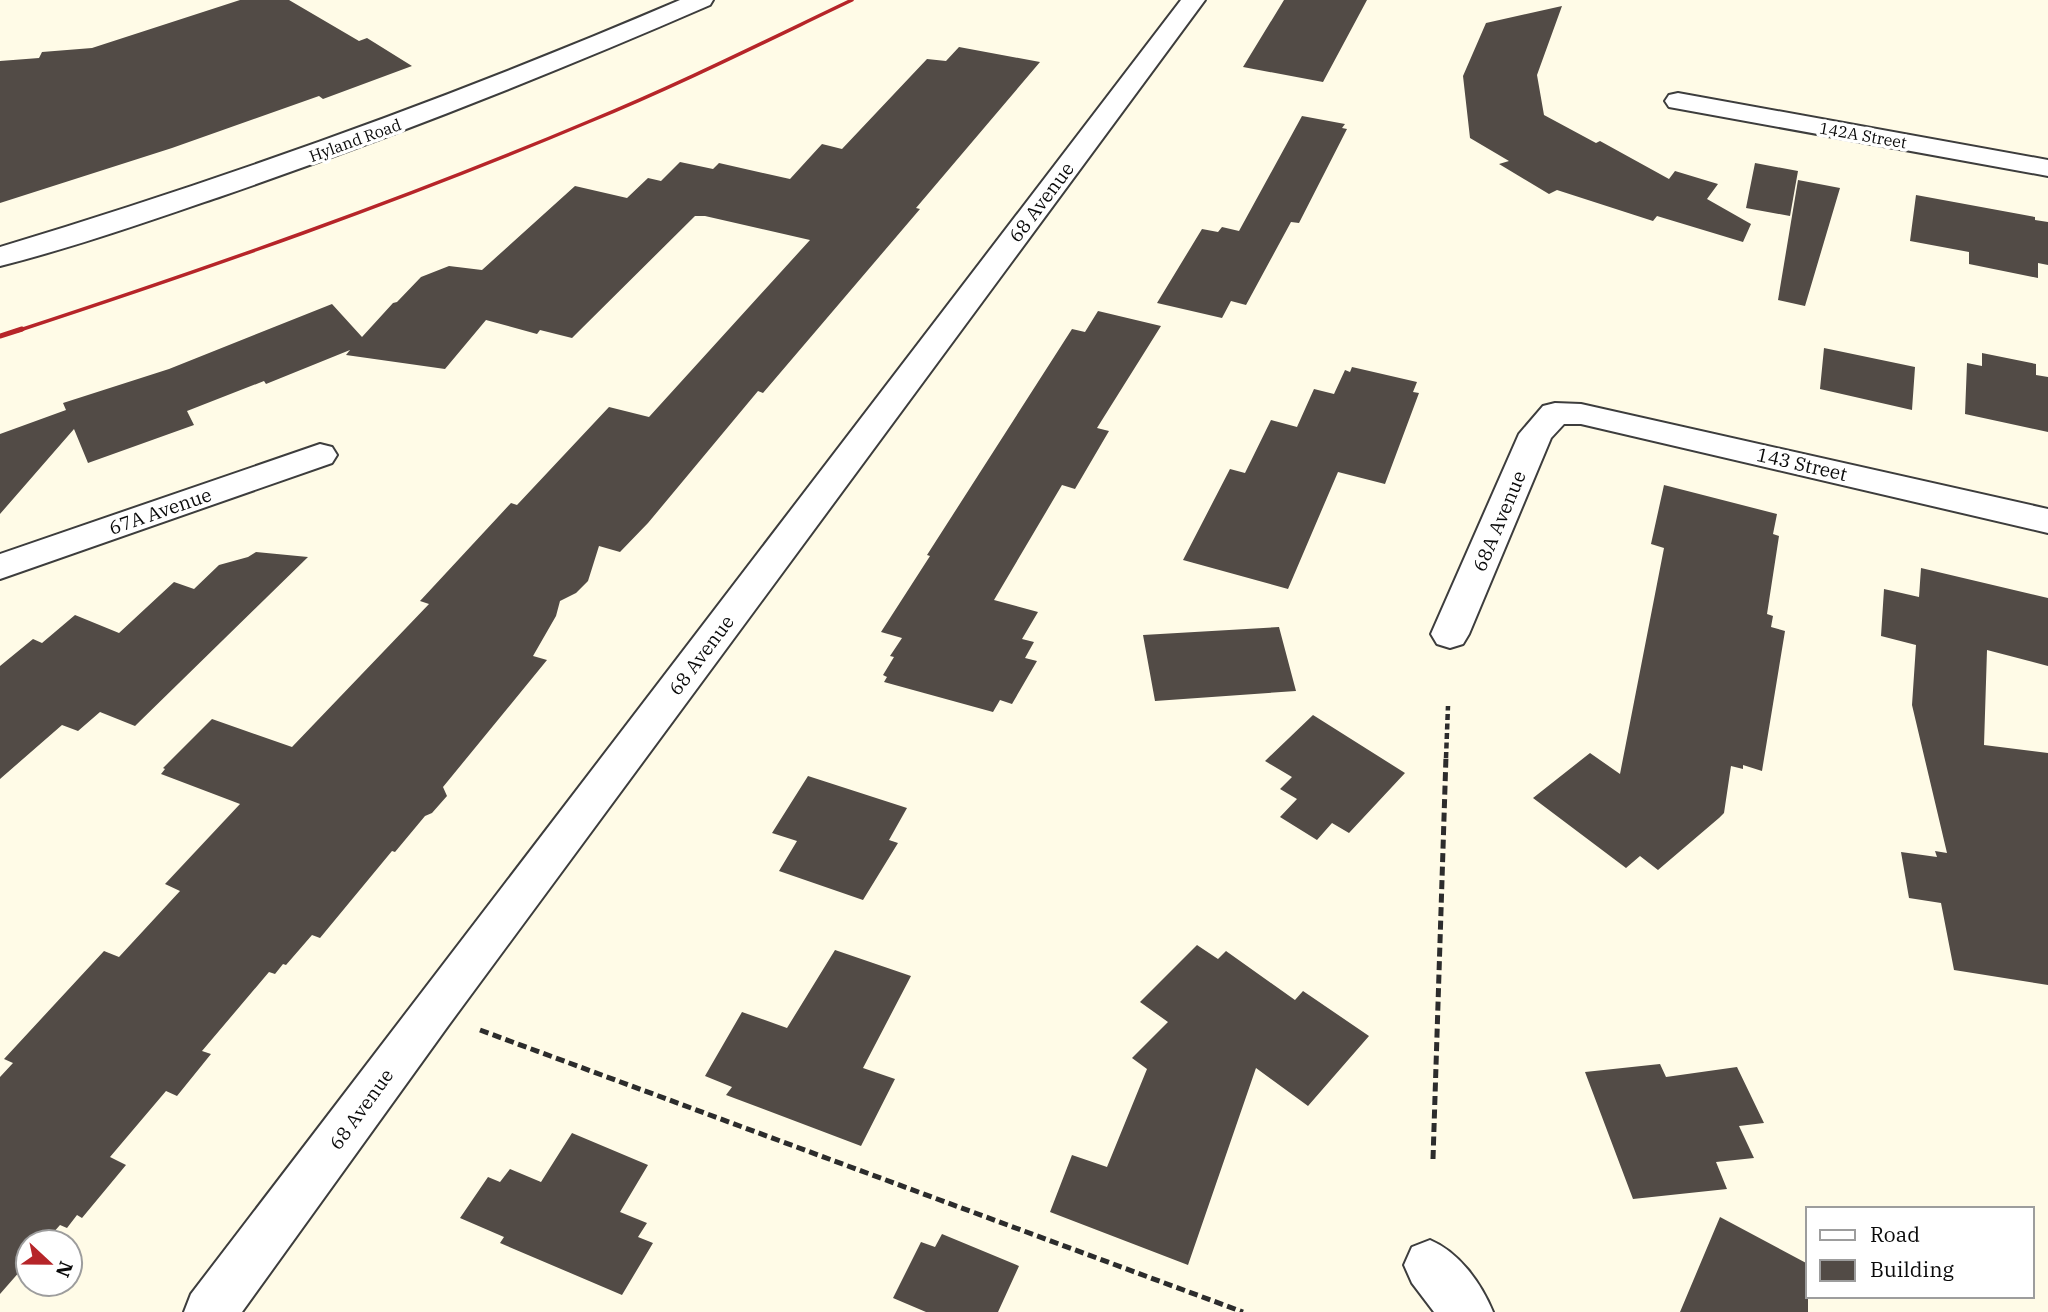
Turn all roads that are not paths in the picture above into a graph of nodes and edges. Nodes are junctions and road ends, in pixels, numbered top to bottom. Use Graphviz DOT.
graph roads {
  1 [pos="701,0"];
  2 [pos="1193,0"];
  3 [pos="1678,101"];
  4 [pos="2048,168"];
  5 [pos="0,257"];
  6 [pos="1555,412"];
  7 [pos="320,455"];
  8 [pos="2048,521"];
  9 [pos="0,567"];
  10 [pos="1450,634"];
  11 [pos="1430,1265"];
  12 [pos="210,1312"];
  13 [pos="1468,1312"];
  1 -- 5 [label="street, Hyland Road"];
  2 -- 12 [label="street, 68 Avenue"];
  3 -- 4 [label="street, 142A Street"];
  6 -- 8 [label="street, 143 Street"];
  6 -- 10 [label="street, 68A Avenue"];
  7 -- 9 [label="street, 67A Avenue"];
  11 -- 13 [label="street"];
}
